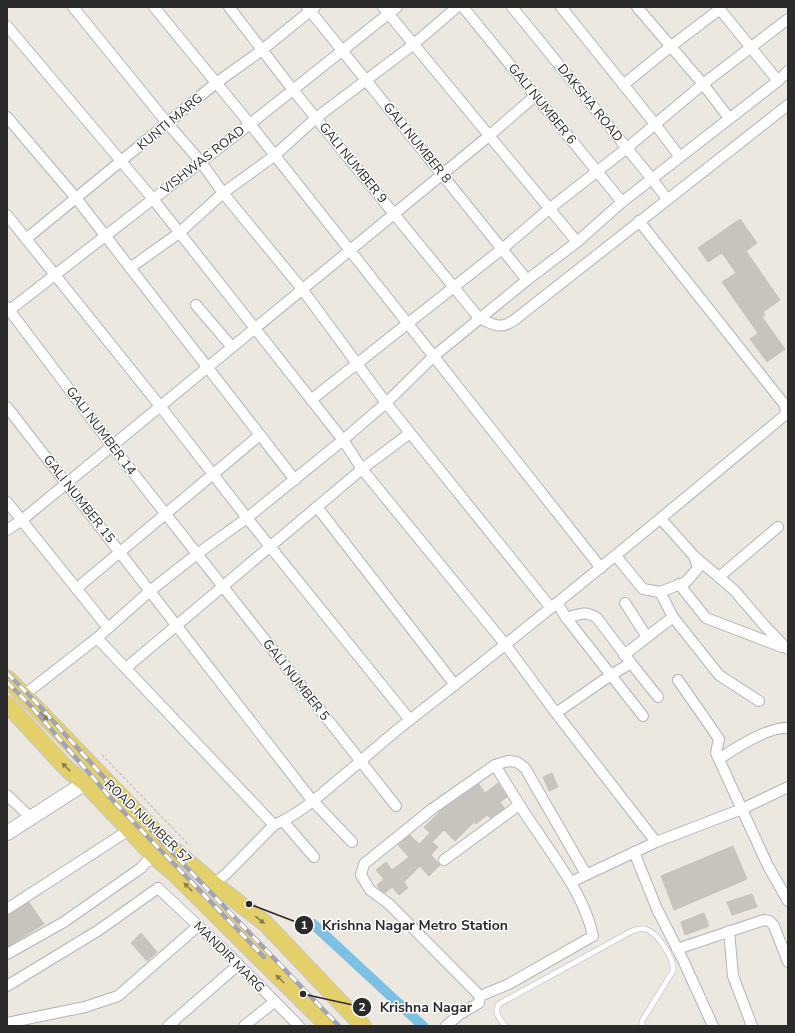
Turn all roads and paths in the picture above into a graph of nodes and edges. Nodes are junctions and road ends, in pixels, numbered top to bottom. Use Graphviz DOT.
graph roads {
  1 [pos="73,7"];
  2 [pos="154,7"];
  3 [pos="229,7"];
  4 [pos="397,7"];
  5 [pos="457,7"];
  6 [pos="463,7"];
  7 [pos="512,7"];
  8 [pos="561,7"];
  9 [pos="637,7"];
  10 [pos="311,8"];
  11 [pos="720,8"];
  12 [pos="386,10"];
  13 [pos="788,19"];
  14 [pos="7,26"];
  15 [pos="414,44"];
  16 [pos="670,47"];
  17 [pos="751,47"];
  18 [pos="262,50"];
  19 [pos="343,51"];
  20 [pos="788,72"];
  21 [pos="366,80"];
  22 [pos="778,81"];
  23 [pos="216,83"];
  24 [pos="703,84"];
  25 [pos="623,85"];
  26 [pos="293,90"];
  27 [pos="535,96"];
  28 [pos="788,105"];
  29 [pos="7,117"];
  30 [pos="316,118"];
  31 [pos="729,118"];
  32 [pos="168,124"];
  33 [pos="250,124"];
  34 [pos="655,124"];
  35 [pos="490,135"];
  36 [pos="627,148"];
  37 [pos="274,156"];
  38 [pos="680,157"];
  39 [pos="121,162"];
  40 [pos="201,162"];
  41 [pos="597,171"];
  42 [pos="442,174"];
  43 [pos="652,178"];
  44 [pos="223,193"];
  45 [pos="76,198"];
  46 [pos="153,199"];
  47 [pos="667,199"];
  48 [pos="622,202"];
  49 [pos="549,209"];
  50 [pos="394,213"];
  51 [pos="7,215"];
  52 [pos="639,220"];
  53 [pos="179,233"];
  54 [pos="105,236"];
  55 [pos="26,239"];
  56 [pos="576,242"];
  57 [pos="502,249"];
  58 [pos="349,251"];
  59 [pos="130,268"];
  60 [pos="55,275"];
  61 [pos="526,280"];
  62 [pos="454,287"];
  63 [pos="302,290"];
  64 [pos="196,305"];
  65 [pos="8,309"];
  66 [pos="479,318"];
  67 [pos="408,324"];
  68 [pos="255,328"];
  69 [pos="232,348"];
  70 [pos="434,356"];
  71 [pos="356,364"];
  72 [pos="208,367"];
  73 [pos="311,400"];
  74 [pos="386,403"];
  75 [pos="160,406"];
  76 [pos="7,407"];
  77 [pos="787,415"];
  78 [pos="410,433"];
  79 [pos="260,435"];
  80 [pos="343,440"];
  81 [pos="112,446"];
  82 [pos="362,469"];
  83 [pos="213,474"];
  84 [pos="294,480"];
  85 [pos="66,483"];
  86 [pos="7,502"];
  87 [pos="317,507"];
  88 [pos="166,514"];
  89 [pos="247,518"];
  90 [pos="660,519"];
  91 [pos="22,520"];
  92 [pos="778,527"];
  93 [pos="7,530"];
  94 [pos="270,547"];
  95 [pos="120,553"];
  96 [pos="197,554"];
  97 [pos="616,556"];
  98 [pos="694,556"];
  99 [pos="601,568"];
  100 [pos="720,577"];
  101 [pos="679,584"];
  102 [pos="222,586"];
  103 [pos="76,588"];
  104 [pos="150,592"];
  105 [pos="660,592"];
  106 [pos="625,603"];
  107 [pos="554,605"];
  108 [pos="674,617"];
  109 [pos="566,618"];
  110 [pos="176,626"];
  111 [pos="108,628"];
  112 [pos="647,637"];
  113 [pos="98,638"];
  114 [pos="505,644"];
  115 [pos="788,649"];
  116 [pos="624,654"];
  117 [pos="631,664"];
  118 [pos="126,668"];
  119 [pos="611,675"];
  120 [pos="7,678"];
  121 [pos="678,680"];
  122 [pos="456,685"];
  123 [pos="24,695"];
  124 [pos="658,697"];
  125 [pos="759,701"];
  126 [pos="7,704"];
  127 [pos="556,713"];
  128 [pos="643,716"];
  129 [pos="410,720"];
  130 [pos="788,728"];
  131 [pos="102,755"];
  132 [pos="719,759"];
  133 [pos="361,762"];
  134 [pos="495,765"];
  135 [pos="85,783"];
  136 [pos="788,787"];
  137 [pos="7,795"];
  138 [pos="313,802"];
  139 [pos="519,805"];
  140 [pos="396,806"];
  141 [pos="742,809"];
  142 [pos="31,818"];
  143 [pos="276,825"];
  144 [pos="129,830"];
  145 [pos="7,833"];
  146 [pos="352,842"];
  147 [pos="656,842"];
  148 [pos="192,848"];
  149 [pos="634,852"];
  150 [pos="314,857"];
  151 [pos="156,858"];
  152 [pos="444,860"];
  153 [pos="586,874"];
  154 [pos="571,882"];
  155 [pos="214,884"];
  156 [pos="788,900"];
  157 [pos="7,909"];
  158 [pos="198,926"];
  159 [pos="729,931"];
  160 [pos="677,949"];
  161 [pos="7,954"];
  162 [pos="788,962"];
  163 [pos="238,964"];
  164 [pos="7,986"];
  165 [pos="480,996"];
  166 [pos="274,1002"];
  167 [pos="7,1023"];
  168 [pos="168,1026"];
  169 [pos="244,1026"];
  170 [pos="299,1026"];
  171 [pos="328,1026"];
  172 [pos="363,1026"];
  173 [pos="446,1026"];
  174 [pos="505,1026"];
  175 [pos="642,1026"];
  176 [pos="713,1026"];
  177 [pos="752,1026"];
  1 -- 32 [label="street"];
  2 -- 23 [label="street"];
  3 -- 18 [label="street, GALI NUMBER 9"];
  4 -- 12 [label="street, VISHWAS ROAD"];
  5 -- 15 [label="street"];
  6 -- 27 [label="street, GALI NUMBER 6"];
  7 -- 36 [label="street, DAKSHA ROAD"];
  8 -- 25 [label="street"];
  9 -- 16 [label="street"];
  10 -- 18 [label="street, KUNTI MARG"];
  10 -- 19 [label="street, GALI NUMBER 8"];
  11 -- 16 [label="street"];
  11 -- 17 [label="street"];
  12 -- 15 [label="street"];
  12 -- 19 [label="street, VISHWAS ROAD"];
  13 -- 17 [label="street"];
  14 -- 39 [label="street"];
  15 -- 21 [label="street"];
  15 -- 35 [label="street"];
  16 -- 24 [label="street"];
  16 -- 25 [label="street"];
  17 -- 22 [label="street"];
  17 -- 24 [label="street"];
  18 -- 23 [label="street, KUNTI MARG"];
  18 -- 26 [label="street, GALI NUMBER 9"];
  19 -- 21 [label="street, GALI NUMBER 8"];
  19 -- 26 [label="street, VISHWAS ROAD"];
  20 -- 22 [label="street"];
  21 -- 30 [label="street"];
  21 -- 42 [label="street, GALI NUMBER 8"];
  22 -- 31 [label="street"];
  23 -- 32 [label="street, KUNTI MARG"];
  23 -- 33 [label="street"];
  24 -- 31 [label="street"];
  24 -- 34 [label="street"];
  25 -- 34 [label="street"];
  26 -- 30 [label="street, GALI NUMBER 9"];
  26 -- 33 [label="street, VISHWAS ROAD"];
  27 -- 35 [label="street"];
  27 -- 41 [label="street, GALI NUMBER 6"];
  28 -- 47 [label="street"];
  29 -- 45 [label="street"];
  30 -- 37 [label="street"];
  30 -- 50 [label="street, GALI NUMBER 9"];
  31 -- 38 [label="street"];
  32 -- 39 [label="street, KUNTI MARG"];
  32 -- 40 [label="street"];
  33 -- 37 [label="street"];
  33 -- 40 [label="street, VISHWAS ROAD"];
  34 -- 36 [label="street"];
  34 -- 38 [label="street"];
  35 -- 42 [label="street"];
  35 -- 49 [label="street"];
  36 -- 41 [label="street"];
  36 -- 43 [label="street, DAKSHA ROAD"];
  37 -- 44 [label="street"];
  37 -- 58 [label="street"];
  38 -- 43 [label="street"];
  39 -- 45 [label="street, KUNTI MARG"];
  39 -- 46 [label="street"];
  40 -- 44 [label="street"];
  40 -- 46 [label="street, VISHWAS ROAD"];
  41 -- 48 [label="street, GALI NUMBER 6"];
  41 -- 49 [label="street"];
  42 -- 50 [label="street"];
  42 -- 57 [label="street, GALI NUMBER 8"];
  43 -- 47 [label="street, DAKSHA ROAD"];
  43 -- 48 [label="street"];
  44 -- 53 [label="street"];
  44 -- 63 [label="street"];
  45 -- 54 [label="street"];
  45 -- 55 [label="street, KUNTI MARG"];
  46 -- 53 [label="street"];
  46 -- 54 [label="street, VISHWAS ROAD"];
  47 -- 52 [label="street"];
  48 -- 56 [label="street"];
  49 -- 56 [label="street"];
  49 -- 57 [label="street"];
  50 -- 58 [label="street"];
  50 -- 62 [label="street, GALI NUMBER 9"];
  51 -- 55 [label="street"];
  52 -- 66 [label="street"];
  52 -- 77 [label="street"];
  53 -- 59 [label="street"];
  53 -- 68 [label="street"];
  54 -- 59 [label="street"];
  54 -- 60 [label="street, VISHWAS ROAD"];
  55 -- 60 [label="street"];
  56 -- 61 [label="street"];
  57 -- 61 [label="street, GALI NUMBER 8"];
  57 -- 62 [label="street"];
  58 -- 63 [label="street"];
  58 -- 67 [label="street"];
  59 -- 72 [label="street"];
  60 -- 65 [label="street, VISHWAS ROAD"];
  60 -- 75 [label="street"];
  61 -- 66 [label="street"];
  62 -- 66 [label="street, GALI NUMBER 9"];
  62 -- 67 [label="street"];
  63 -- 68 [label="street"];
  63 -- 71 [label="street"];
  64 -- 69 [label="street"];
  65 -- 81 [label="street, GALI NUMBER 14"];
  66 -- 70 [label="street"];
  67 -- 70 [label="street"];
  67 -- 71 [label="street"];
  68 -- 69 [label="street"];
  68 -- 73 [label="street"];
  69 -- 72 [label="street"];
  70 -- 74 [label="street"];
  70 -- 99 [label="street"];
  71 -- 73 [label="street"];
  71 -- 74 [label="street"];
  72 -- 75 [label="street"];
  72 -- 79 [label="street"];
  73 -- 80 [label="street"];
  74 -- 78 [label="street"];
  74 -- 80 [label="street"];
  75 -- 81 [label="street"];
  75 -- 83 [label="street"];
  76 -- 85 [label="street, GALI NUMBER 15"];
  77 -- 90 [label="street"];
  78 -- 82 [label="street"];
  78 -- 107 [label="street"];
  79 -- 83 [label="street"];
  79 -- 84 [label="street"];
  80 -- 82 [label="street"];
  80 -- 84 [label="street"];
  81 -- 85 [label="street"];
  81 -- 88 [label="street, GALI NUMBER 14"];
  82 -- 87 [label="street"];
  82 -- 114 [label="street"];
  83 -- 88 [label="street"];
  83 -- 89 [label="street"];
  84 -- 89 [label="street"];
  85 -- 91 [label="street"];
  85 -- 95 [label="street, GALI NUMBER 15"];
  86 -- 91 [label="street"];
  87 -- 94 [label="street"];
  87 -- 122 [label="street"];
  88 -- 95 [label="street"];
  88 -- 96 [label="street, GALI NUMBER 14"];
  89 -- 94 [label="street"];
  89 -- 96 [label="street"];
  90 -- 97 [label="street"];
  90 -- 98 [label="street"];
  91 -- 93 [label="street"];
  91 -- 103 [label="street"];
  92 -- 100 [label="street"];
  94 -- 102 [label="street"];
  94 -- 129 [label="street"];
  95 -- 103 [label="street"];
  95 -- 104 [label="street, GALI NUMBER 15"];
  96 -- 102 [label="street, GALI NUMBER 5"];
  96 -- 104 [label="street"];
  97 -- 99 [label="street"];
  97 -- 105 [label="street"];
  98 -- 100 [label="street"];
  98 -- 101 [label="street"];
  99 -- 107 [label="street"];
  100 -- 115 [label="street"];
  101 -- 105 [label="street"];
  101 -- 115 [label="street"];
  102 -- 110 [label="street"];
  102 -- 133 [label="street, GALI NUMBER 5"];
  103 -- 111 [label="street"];
  104 -- 110 [label="street, GALI NUMBER 15"];
  104 -- 111 [label="street"];
  105 -- 108 [label="street"];
  106 -- 112 [label="street"];
  107 -- 109 [label="street"];
  107 -- 114 [label="street"];
  108 -- 112 [label="street"];
  108 -- 125 [label="street"];
  109 -- 116 [label="street"];
  109 -- 119 [label="street"];
  110 -- 118 [label="street"];
  110 -- 138 [label="street, GALI NUMBER 15"];
  111 -- 113 [label="street"];
  112 -- 116 [label="street"];
  113 -- 118 [label="street"];
  113 -- 123 [label="street"];
  114 -- 122 [label="street"];
  114 -- 127 [label="street"];
  116 -- 117 [label="street"];
  117 -- 119 [label="street"];
  117 -- 124 [label="street"];
  118 -- 143 [label="street"];
  119 -- 127 [label="street"];
  119 -- 128 [label="street"];
  120 -- 123 [label="main road, ROAD NUMBER 57"];
  121 -- 132 [label="street"];
  122 -- 129 [label="street"];
  123 -- 155 [label="main road, ROAD NUMBER 57, one-way"];
  135 -- 126 [label="main road, ROAD NUMBER 57, one-way"];
  127 -- 147 [label="street"];
  129 -- 133 [label="street"];
  130 -- 132 [label="street"];
  131 -- 148 [label="path"];
  132 -- 141 [label="street"];
  133 -- 138 [label="street"];
  133 -- 140 [label="street, GALI NUMBER 5"];
  134 -- 139 [label="street"];
  134 -- 153 [label="street"];
  134 -- 165 [label="street"];
  135 -- 142 [label="street"];
  135 -- 144 [label="main road, ROAD NUMBER 57"];
  136 -- 141 [label="street"];
  137 -- 142 [label="street"];
  138 -- 143 [label="street"];
  138 -- 146 [label="street, GALI NUMBER 15"];
  139 -- 152 [label="street"];
  139 -- 154 [label="street"];
  141 -- 147 [label="street"];
  141 -- 156 [label="street"];
  142 -- 145 [label="street"];
  143 -- 150 [label="street"];
  143 -- 155 [label="street"];
  144 -- 151 [label="main road, ROAD NUMBER 57"];
  144 -- 157 [label="street"];
  147 -- 149 [label="street"];
  149 -- 153 [label="street"];
  149 -- 160 [label="street"];
  151 -- 161 [label="street"];
  171 -- 151 [label="main road, ROAD NUMBER 57, one-way"];
  153 -- 154 [label="street"];
  154 -- 165 [label="street"];
  155 -- 172 [label="main road, ROAD NUMBER 57, one-way"];
  158 -- 163 [label="street, MANDIR MARG"];
  158 -- 164 [label="street, MANDIR MARG"];
  158 -- 167 [label="street"];
  159 -- 160 [label="street"];
  159 -- 162 [label="street"];
  159 -- 177 [label="street"];
  160 -- 176 [label="street"];
  163 -- 166 [label="street, MANDIR MARG"];
  163 -- 168 [label="street"];
  165 -- 173 [label="street"];
  166 -- 169 [label="street"];
  166 -- 170 [label="street, MANDIR MARG"];
  174 -- 175 [label="lane"];
}
